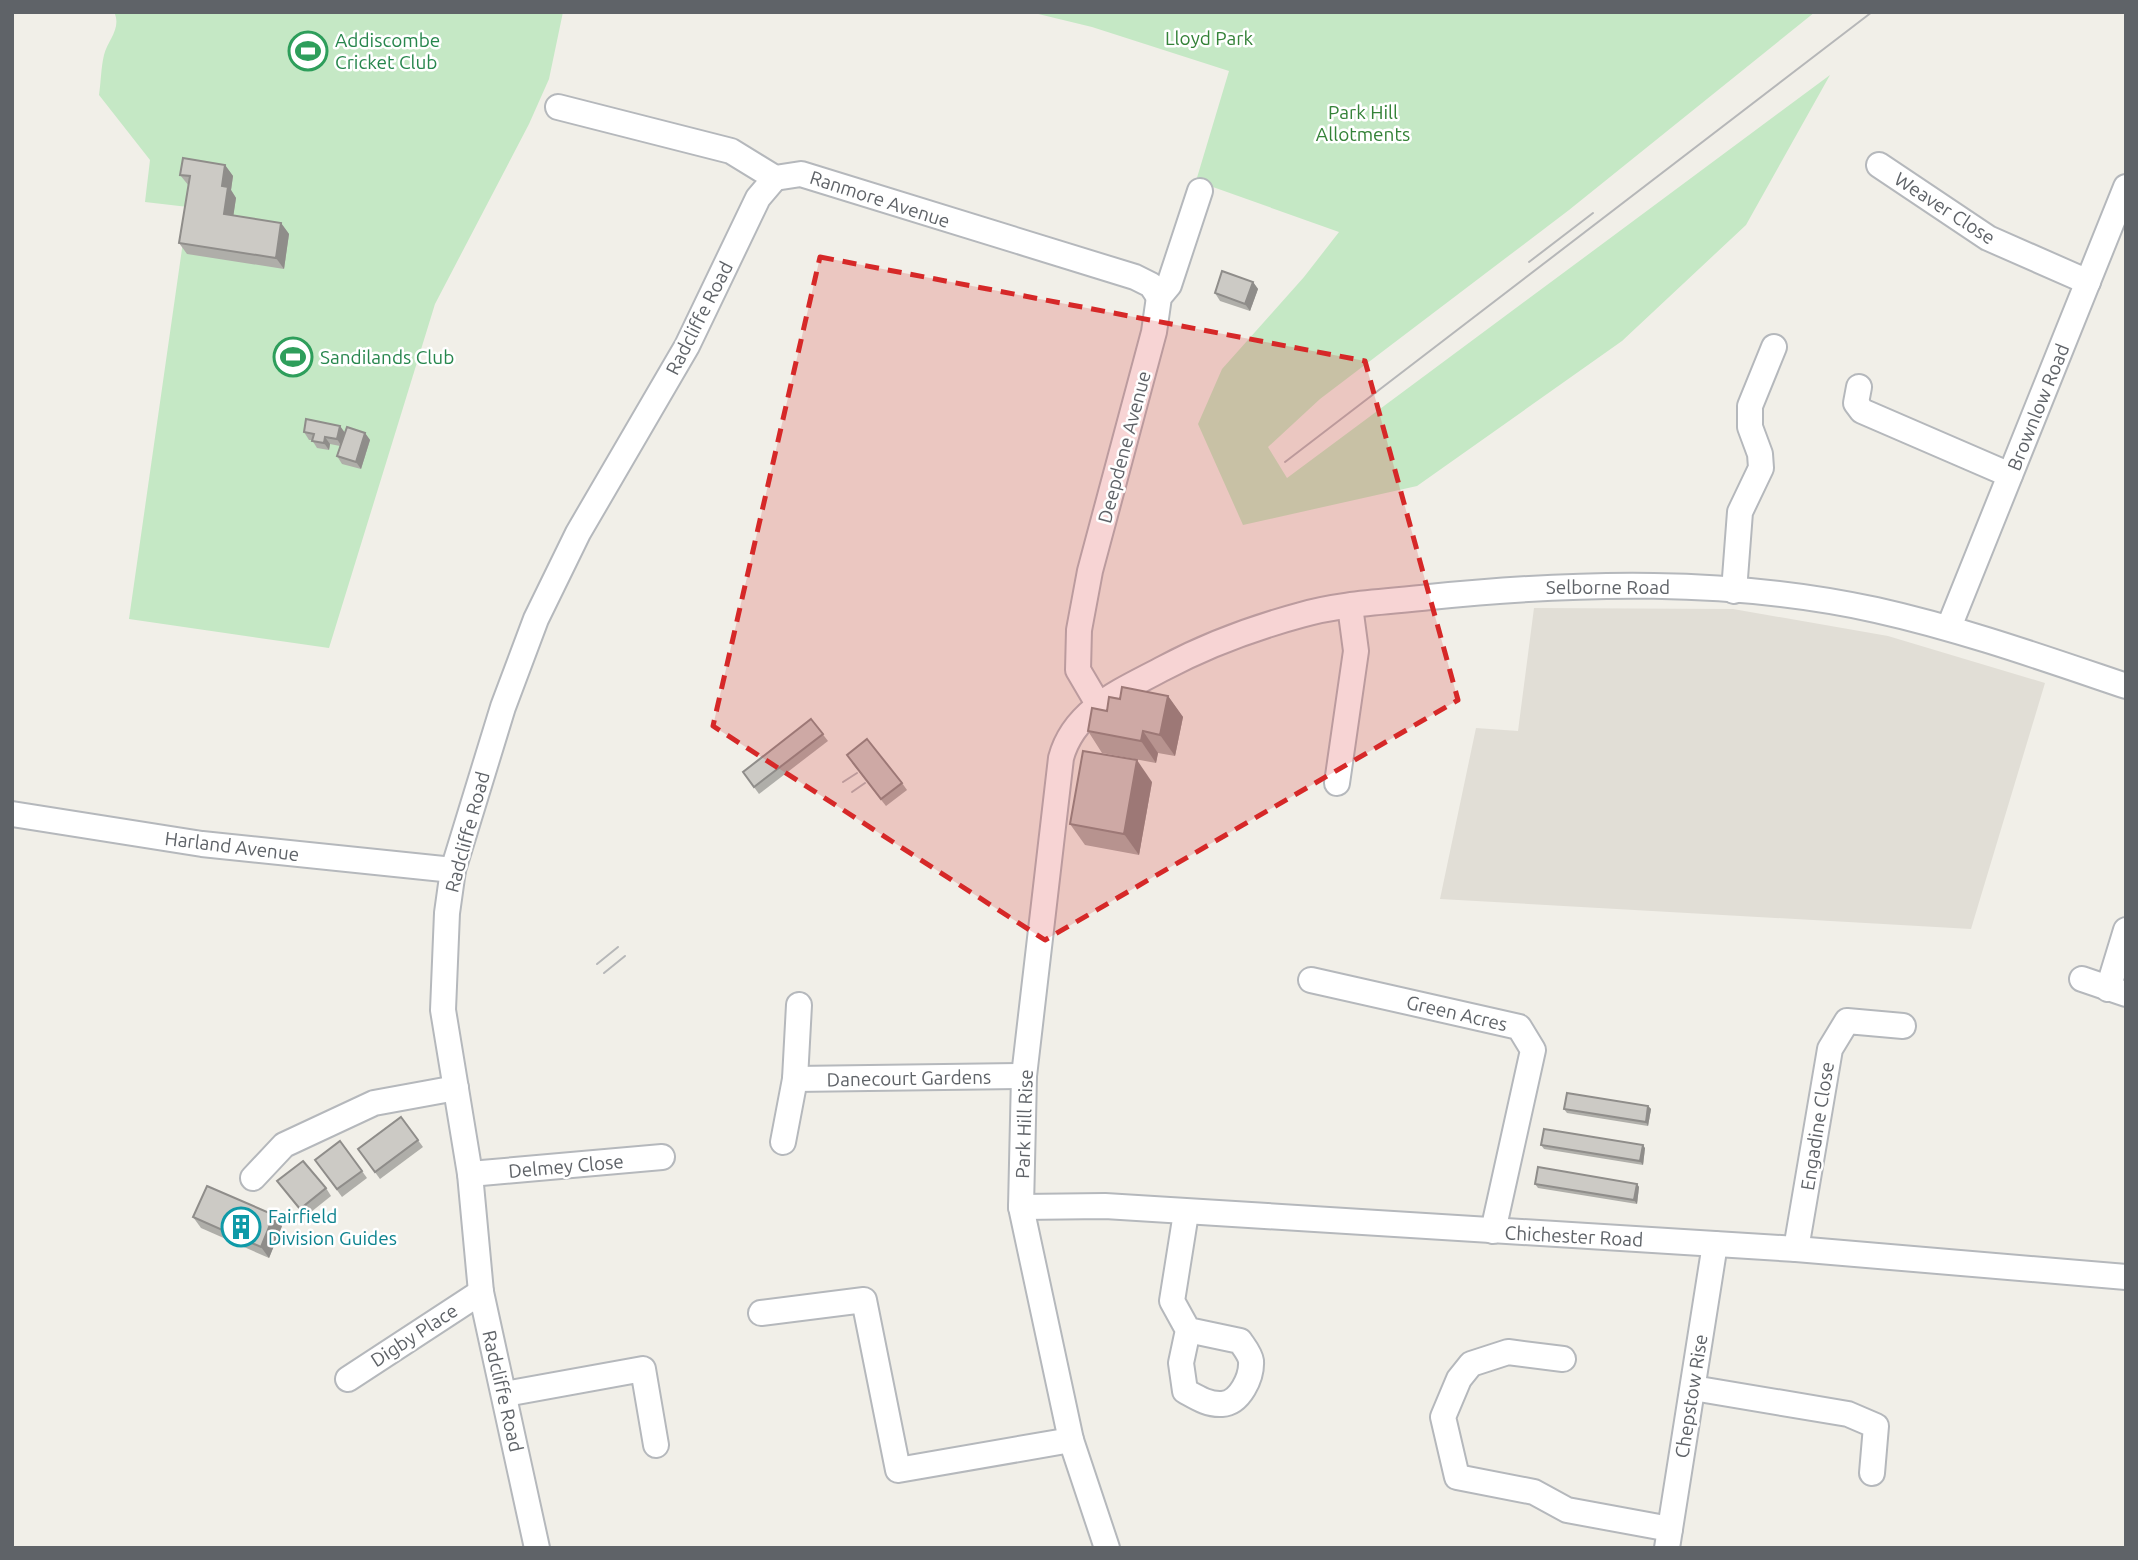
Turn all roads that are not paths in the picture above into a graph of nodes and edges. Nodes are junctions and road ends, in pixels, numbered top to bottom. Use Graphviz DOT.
graph roads {
  1 [pos="558,107"];
  2 [pos="1879,165"];
  3 [pos="775,178"];
  4 [pos="2126,187"];
  5 [pos="1200,191"];
  6 [pos="2119,227"];
  7 [pos="2088,282"];
  8 [pos="1159,297"];
  9 [pos="1774,347"];
  10 [pos="1859,387"];
  11 [pos="2010,475"];
  12 [pos="1734,591"];
  13 [pos="1350,606"];
  14 [pos="1949,627"];
  15 [pos="2126,686"];
  16 [pos="1098,704"];
  17 [pos="1337,783"];
  18 [pos="12,814"];
  19 [pos="453,870"];
  20 [pos="2126,930"];
  21 [pos="2082,979"];
  22 [pos="1311,980"];
  23 [pos="2117,991"];
  24 [pos="799,1005"];
  25 [pos="1903,1027"];
  26 [pos="1024,1076"];
  27 [pos="795,1079"];
  28 [pos="456,1088"];
  29 [pos="783,1142"];
  30 [pos="662,1157"];
  31 [pos="470,1174"];
  32 [pos="253,1178"];
  33 [pos="1021,1207"];
  34 [pos="1186,1213"];
  35 [pos="1493,1231"];
  36 [pos="1715,1244"];
  37 [pos="1796,1249"];
  38 [pos="2126,1277"];
  39 [pos="481,1292"];
  40 [pos="761,1313"];
  41 [pos="1188,1330"];
  42 [pos="1563,1359"];
  43 [pos="348,1379"];
  44 [pos="1693,1388"];
  45 [pos="505,1394"];
  46 [pos="1071,1440"];
  47 [pos="656,1444"];
  48 [pos="1872,1473"];
  49 [pos="1669,1539"];
  50 [pos="537,1548"];
  51 [pos="1107,1548"];
  1 -- 3 [label="street"];
  2 -- 7 [label="street, Weaver Close"];
  3 -- 8 [label="street, Ranmore Avenue"];
  3 -- 19 [label="street, Radcliffe Road"];
  4 -- 6 [label="street, Brownlow Road"];
  5 -- 8 [label="street, Deepdene Avenue"];
  6 -- 7 [label="street, Brownlow Road"];
  7 -- 11 [label="street, Brownlow Road"];
  8 -- 16 [label="street, Deepdene Avenue"];
  9 -- 12 [label="street"];
  10 -- 11 [label="street"];
  11 -- 14 [label="street, Brownlow Road"];
  12 -- 13 [label="street, Selborne Road"];
  12 -- 14 [label="street, Selborne Road"];
  13 -- 16 [label="street, Selborne Road"];
  13 -- 17 [label="street"];
  14 -- 15 [label="street, Selborne Road"];
  16 -- 26 [label="street, Park Hill Rise"];
  18 -- 19 [label="street, Harland Avenue"];
  19 -- 28 [label="street, Radcliffe Road"];
  20 -- 23 [label="street"];
  21 -- 23 [label="street"];
  22 -- 35 [label="street, Green Acres"];
  24 -- 27 [label="street"];
  25 -- 37 [label="street, Engadine Close"];
  26 -- 27 [label="street, Danecourt Gardens"];
  26 -- 33 [label="street, Park Hill Rise"];
  27 -- 29 [label="street"];
  28 -- 31 [label="street, Radcliffe Road"];
  28 -- 32 [label="street"];
  30 -- 31 [label="street, Delmey Close"];
  31 -- 39 [label="street, Radcliffe Road"];
  33 -- 34 [label="street, Chichester Road"];
  33 -- 46 [label="street, Park Hill Rise"];
  34 -- 35 [label="street, Chichester Road"];
  34 -- 41 [label="street"];
  35 -- 36 [label="street, Chichester Road"];
  36 -- 37 [label="street, Chichester Road"];
  36 -- 44 [label="street, Chepstow Rise"];
  37 -- 38 [label="street, Chichester Road"];
  39 -- 43 [label="street, Digby Place"];
  39 -- 45 [label="street, Radcliffe Road"];
  40 -- 46 [label="street"];
  42 -- 49 [label="street"];
  44 -- 48 [label="street"];
  44 -- 49 [label="street, Chepstow Rise"];
  45 -- 47 [label="street"];
  45 -- 50 [label="street, Radcliffe Road"];
  46 -- 51 [label="street, Park Hill Rise"];
}
